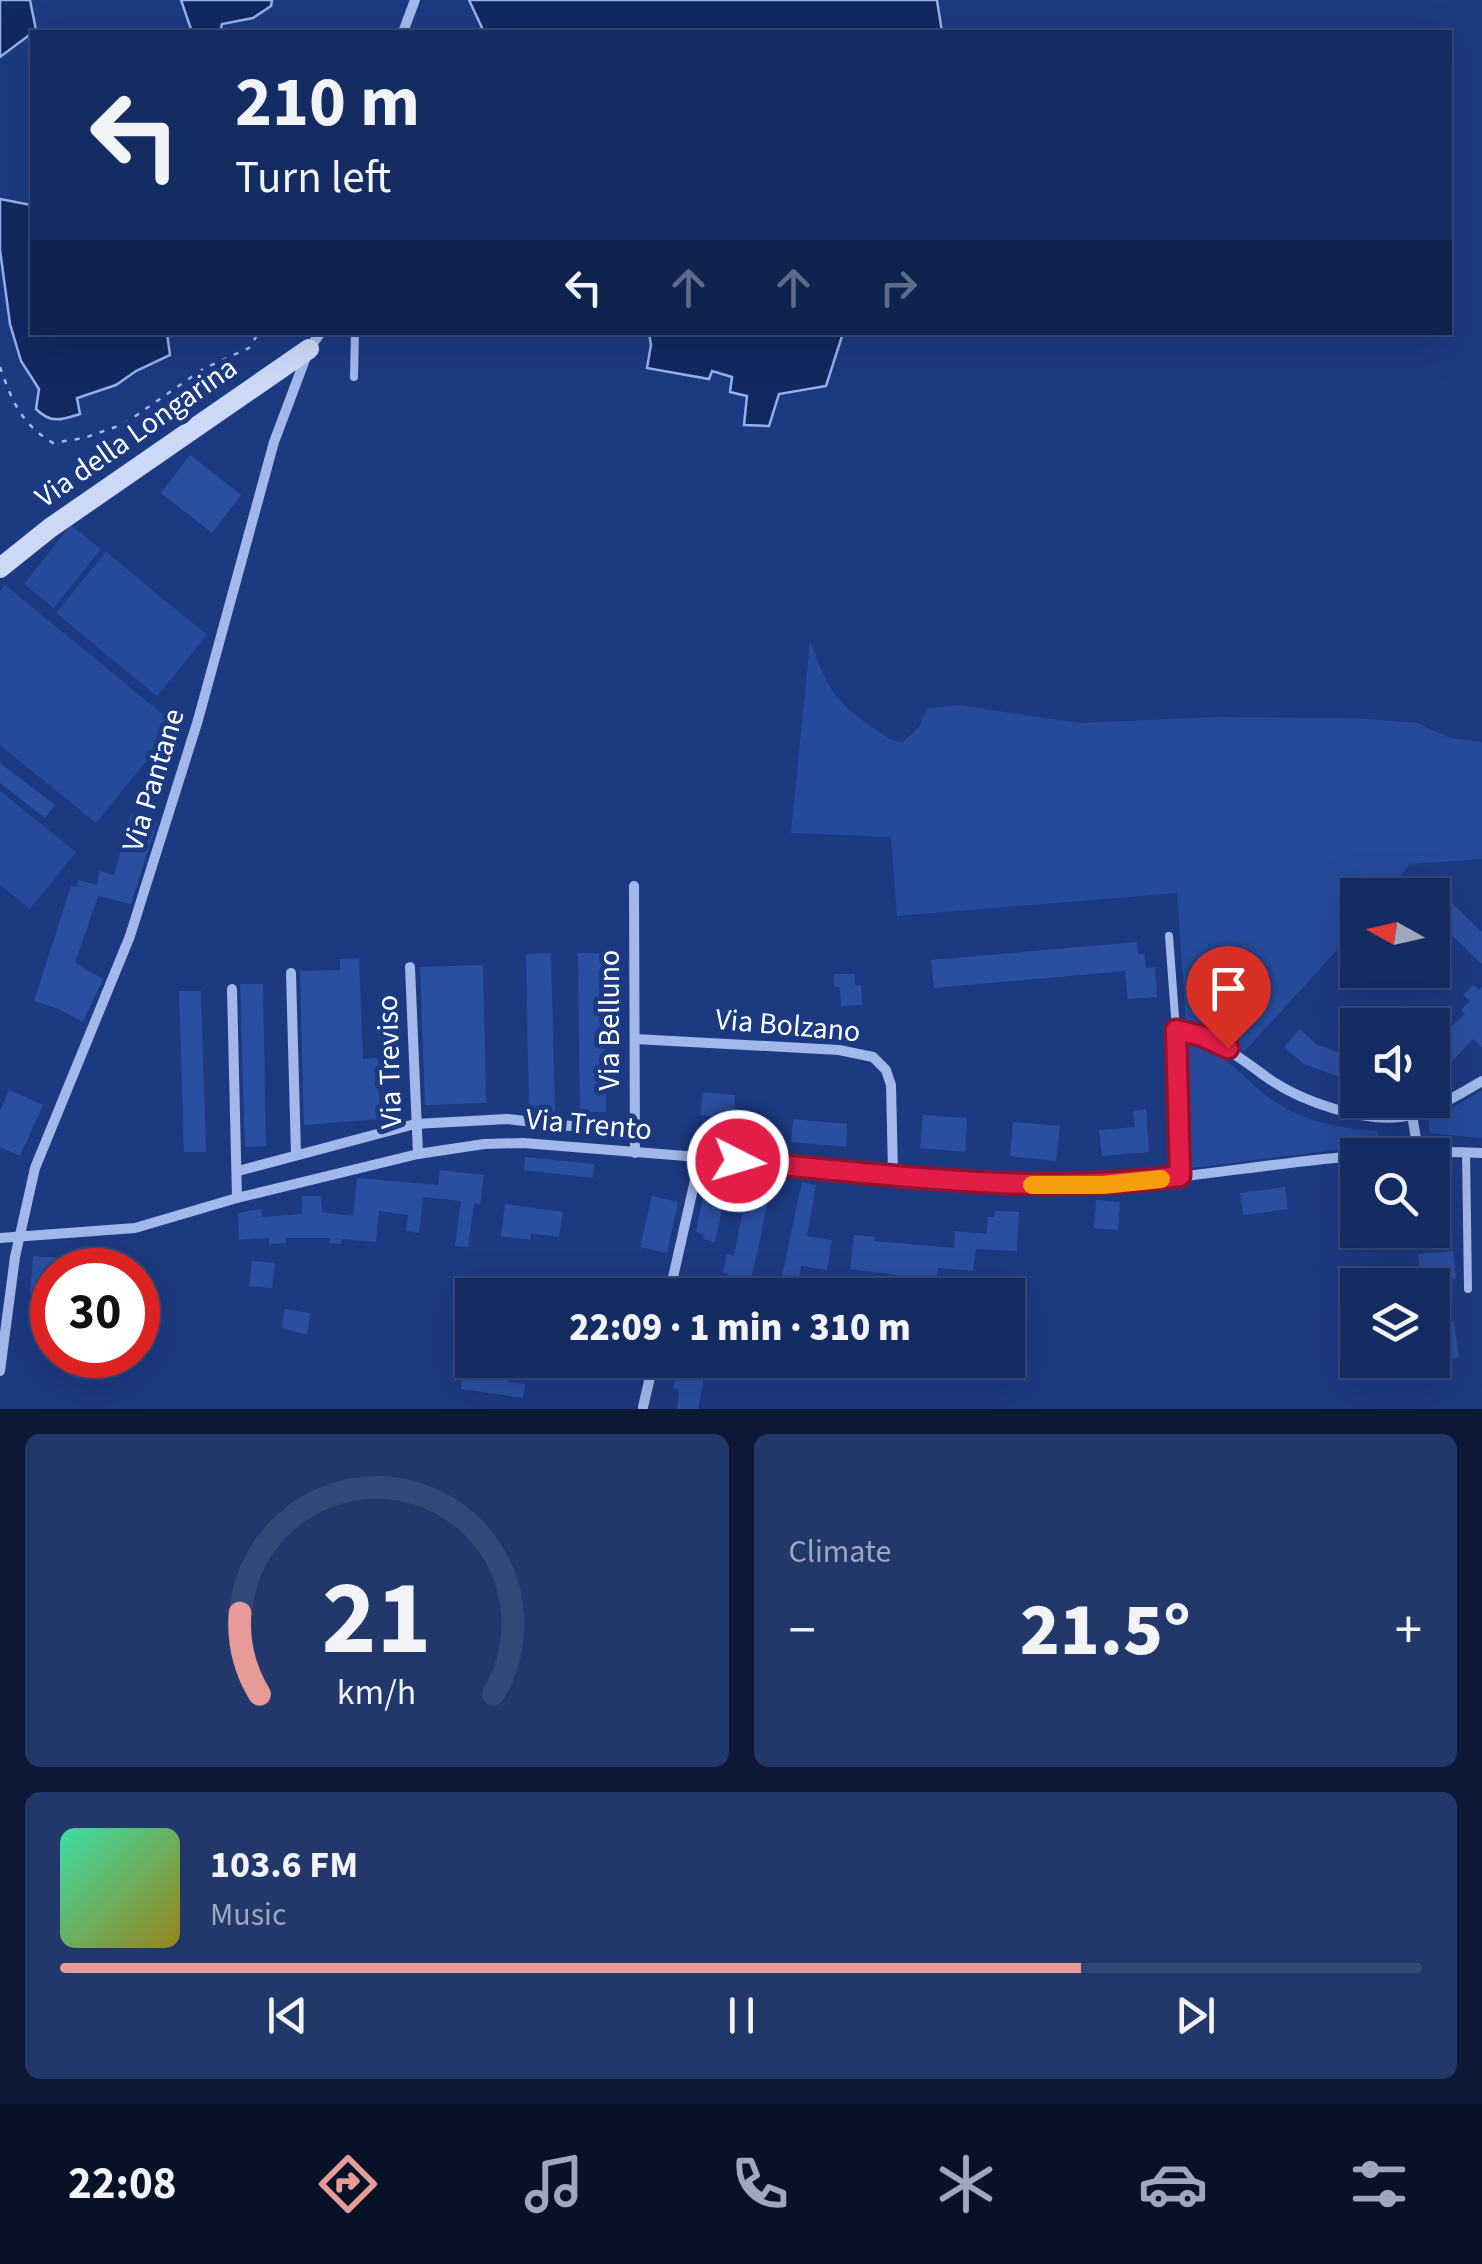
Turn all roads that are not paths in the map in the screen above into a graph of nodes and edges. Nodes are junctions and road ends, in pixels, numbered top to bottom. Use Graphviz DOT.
graph roads {
  1 [pos="416,0"];
  2 [pos="404,30"];
  3 [pos="355,335"];
  4 [pos="315,341"];
  5 [pos="354,377"];
  6 [pos="0,568"];
  7 [pos="634,886"];
  8 [pos="1169,936"];
  9 [pos="410,967"];
  10 [pos="292,973"];
  11 [pos="232,989"];
  12 [pos="1176,1030"];
  13 [pos="635,1039"];
  14 [pos="1482,1081"];
  15 [pos="1450,1097"];
  16 [pos="1340,1108"];
  17 [pos="415,1124"];
  18 [pos="635,1133"];
  19 [pos="1450,1151"];
  20 [pos="1466,1152"];
  21 [pos="635,1153"];
  22 [pos="1482,1153"];
  23 [pos="296,1154"];
  24 [pos="418,1154"];
  25 [pos="1340,1156"];
  26 [pos="700,1158"];
  27 [pos="238,1171"];
  28 [pos="893,1174"];
  29 [pos="1180,1176"];
  30 [pos="238,1198"];
  31 [pos="19,1237"];
  32 [pos="0,1238"];
  33 [pos="672,1278"];
  34 [pos="1468,1289"];
  35 [pos="0,1371"];
  36 [pos="650,1378"];
  37 [pos="643,1407"];
  1 -- 2 [label="street"];
  3 -- 5 [label="lane"];
  4 -- 6 [label="street, Via della Longarina"];
  4 -- 31 [label="street, Via Pantane"];
  7 -- 13 [label="street, Via Belluno"];
  8 -- 12 [label="lane"];
  9 -- 17 [label="street, Via Treviso"];
  10 -- 23 [label="street"];
  11 -- 27 [label="street"];
  12 -- 16 [label="street"];
  12 -- 29 [label="lane"];
  13 -- 18 [label="street, Via Belluno"];
  13 -- 28 [label="street, Via Bolzano"];
  14 -- 15 [label="street"];
  17 -- 18 [label="street"];
  17 -- 23 [label="street"];
  17 -- 24 [label="street, Via Treviso"];
  18 -- 21 [label="street, Via Belluno"];
  19 -- 20 [label="street, Via Trento"];
  20 -- 22 [label="street, Via Trento"];
  20 -- 34 [label="lane"];
  21 -- 24 [label="street, Via Trento"];
  21 -- 26 [label="street, Via Trento"];
  23 -- 27 [label="street"];
  24 -- 30 [label="street, Via Trento"];
  25 -- 29 [label="street, Via Trento"];
  26 -- 28 [label="street, Via Trento"];
  26 -- 33 [label="street"];
  27 -- 30 [label="street"];
  28 -- 29 [label="street, Via Trento"];
  30 -- 31 [label="street, Via Trento"];
  31 -- 32 [label="street, Via Trento"];
  31 -- 35 [label="street, Via Pantane"];
  36 -- 37 [label="street"];
}
